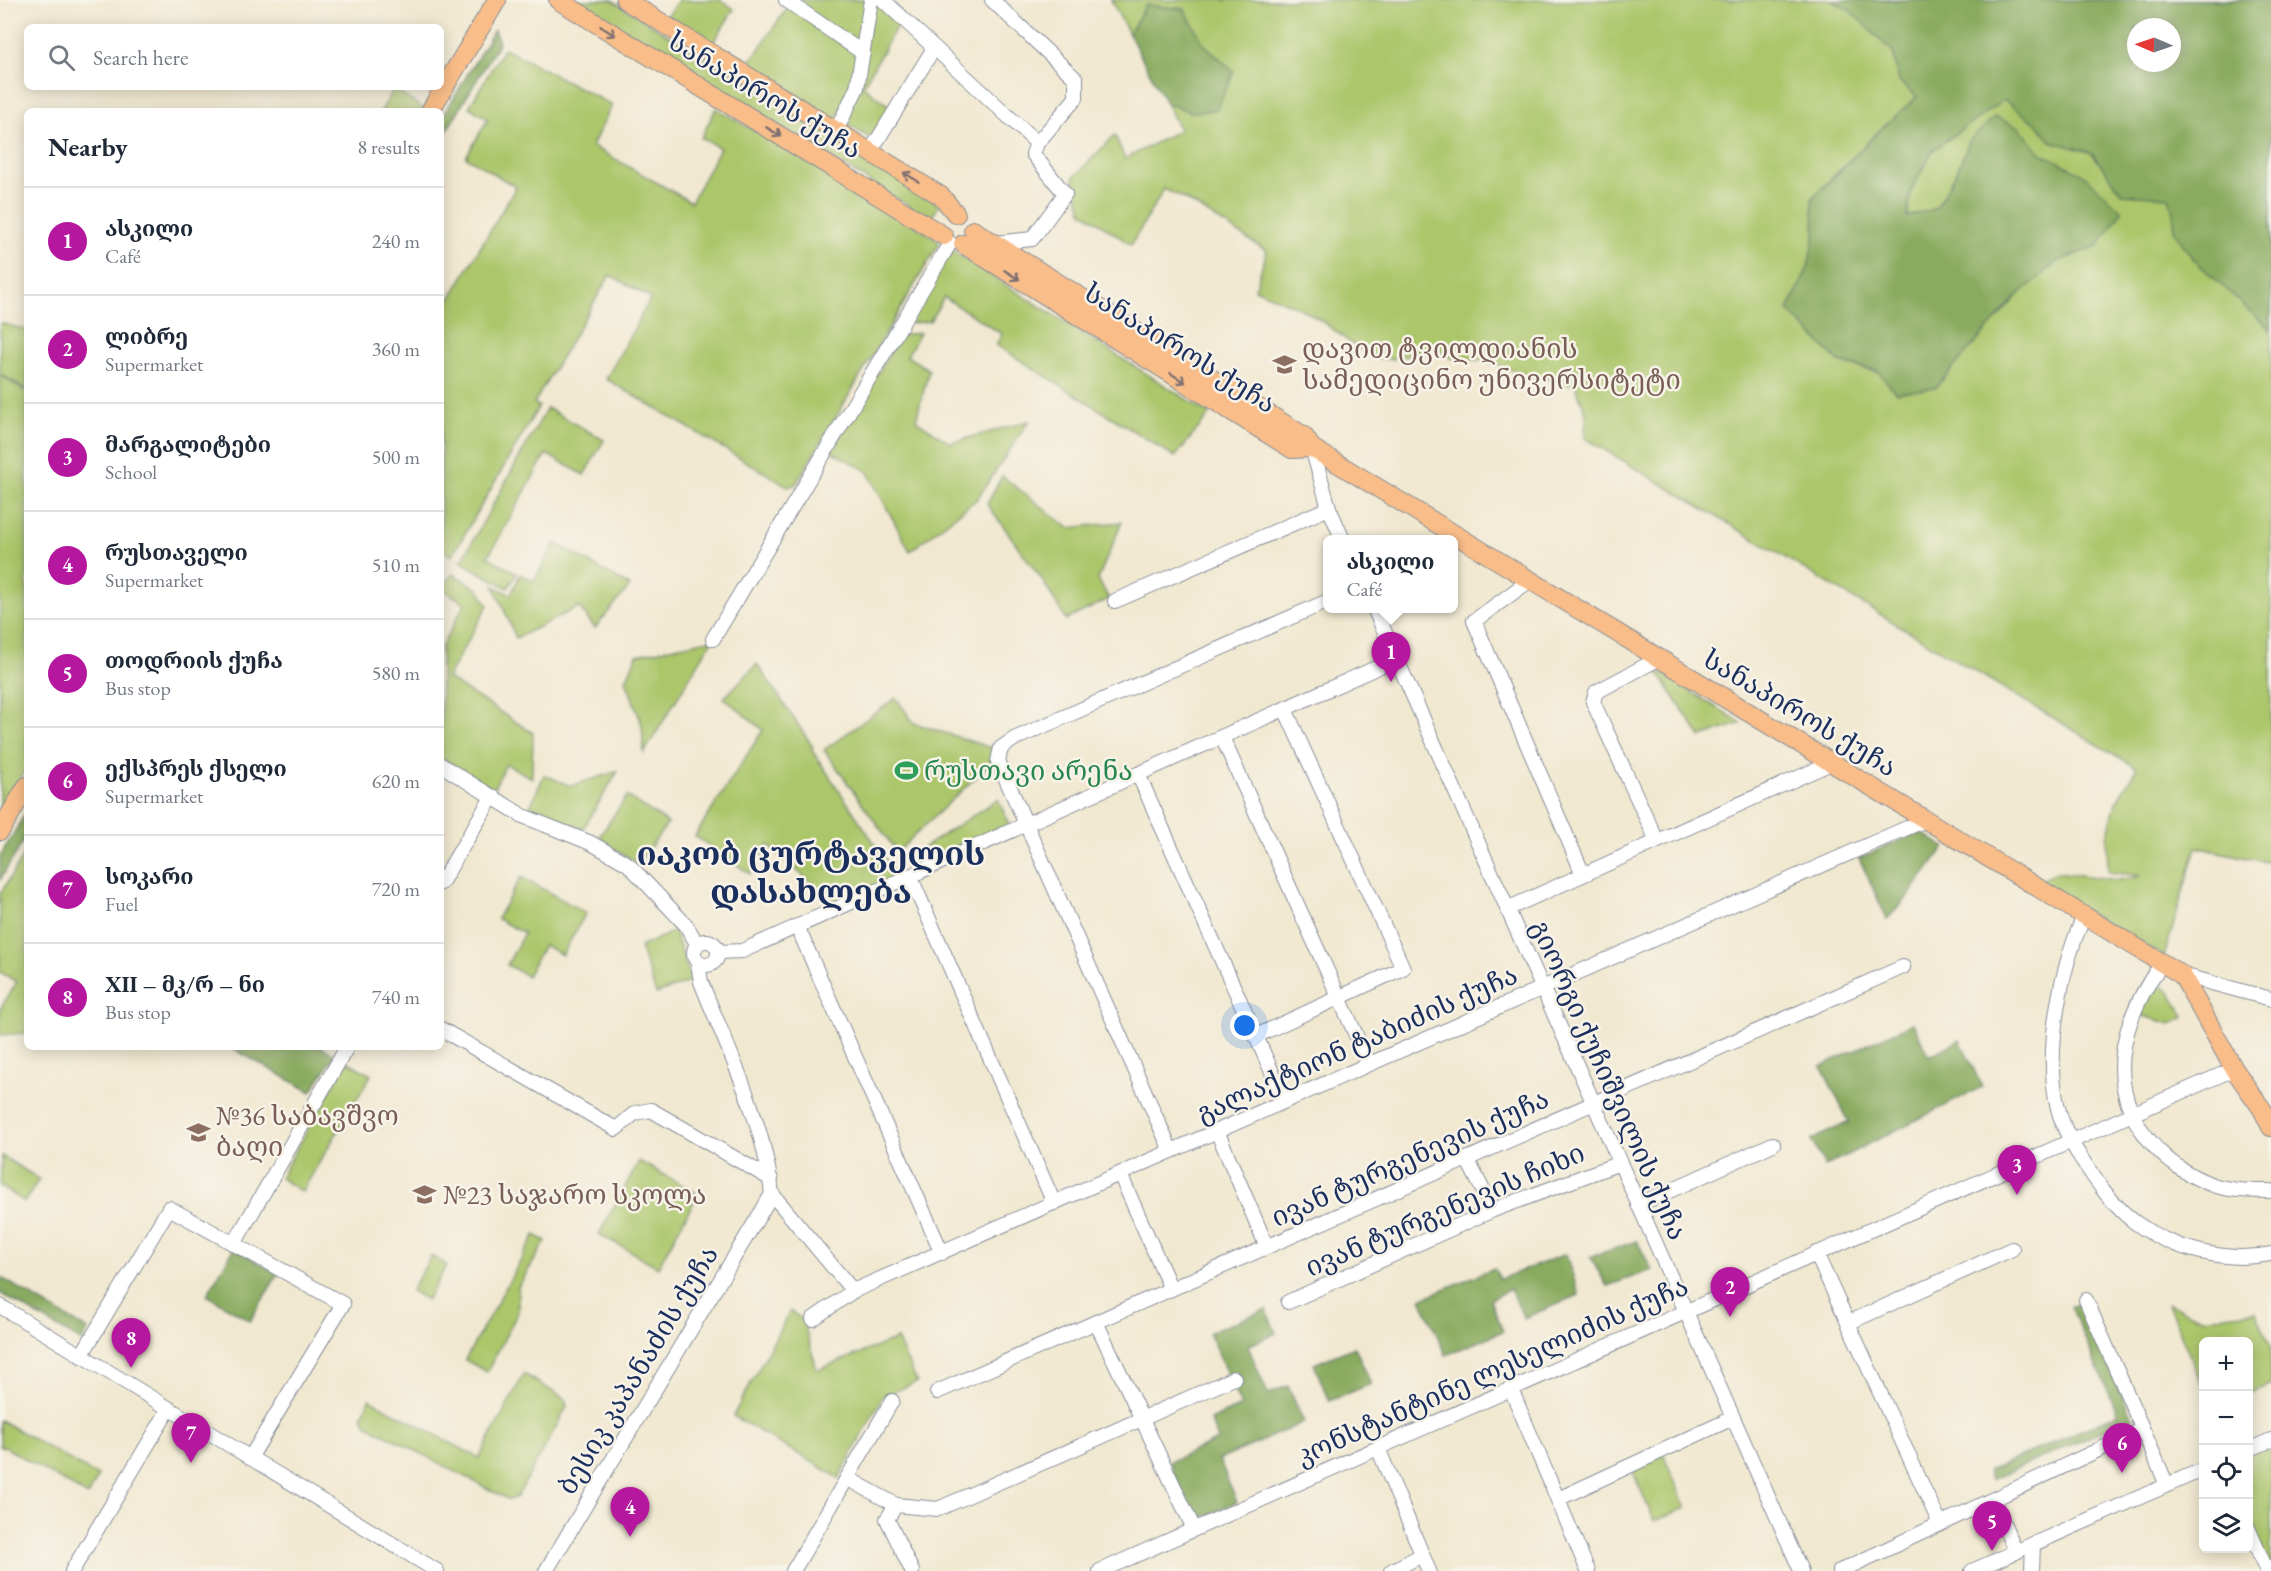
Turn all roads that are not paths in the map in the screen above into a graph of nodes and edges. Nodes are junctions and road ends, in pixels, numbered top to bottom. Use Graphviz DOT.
graph roads {
  1 [pos="558,0"];
  2 [pos="625,0"];
  3 [pos="786,0"];
  4 [pos="871,0"];
  5 [pos="883,0"];
  6 [pos="992,0"];
  7 [pos="497,4"];
  8 [pos="934,48"];
  9 [pos="863,53"];
  10 [pos="444,89"];
  11 [pos="443,90"];
  12 [pos="432,108"];
  13 [pos="836,131"];
  14 [pos="1037,143"];
  15 [pos="870,152"];
  16 [pos="956,214"];
  17 [pos="957,238"];
  18 [pos="994,243"];
  19 [pos="1312,448"];
  20 [pos="1329,508"];
  21 [pos="1341,535"];
  22 [pos="1454,535"];
  23 [pos="1458,537"];
  24 [pos="1529,581"];
  25 [pos="1115,602"];
  26 [pos="1323,603"];
  27 [pos="1376,613"];
  28 [pos="713,639"];
  29 [pos="1658,658"];
  30 [pos="1396,659"];
  31 [pos="1285,709"];
  32 [pos="1222,737"];
  33 [pos="1831,763"];
  34 [pos="444,767"];
  35 [pos="1138,774"];
  36 [pos="24,791"];
  37 [pos="492,797"];
  38 [pos="1925,820"];
  39 [pos="1026,824"];
  40 [pos="0,831"];
  41 [pos="1657,842"];
  42 [pos="1583,874"];
  43 [pos="910,876"];
  44 [pos="444,878"];
  45 [pos="1507,909"];
  46 [pos="2084,916"];
  47 [pos="797,926"];
  48 [pos="697,944"];
  49 [pos="718,952"];
  50 [pos="698,963"];
  51 [pos="2162,963"];
  52 [pos="1903,967"];
  53 [pos="2182,975"];
  54 [pos="1542,988"];
  55 [pos="1339,998"];
  56 [pos="2271,999"];
  57 [pos="444,1031"];
  58 [pos="1256,1036"];
  59 [pos="345,1050"];
  60 [pos="1369,1064"];
  61 [pos="2234,1069"];
  62 [pos="1285,1101"];
  63 [pos="1593,1103"];
  64 [pos="2130,1114"];
  65 [pos="2271,1127"];
  66 [pos="1217,1131"];
  67 [pos="2070,1141"];
  68 [pos="1773,1144"];
  69 [pos="1172,1151"];
  70 [pos="1467,1159"];
  71 [pos="1620,1163"];
  72 [pos="1120,1174"];
  73 [pos="771,1179"];
  74 [pos="2271,1191"];
  75 [pos="772,1194"];
  76 [pos="1054,1203"];
  77 [pos="1638,1204"];
  78 [pos="1493,1210"];
  79 [pos="234,1244"];
  80 [pos="1267,1247"];
  81 [pos="2012,1249"];
  82 [pos="942,1253"];
  83 [pos="1816,1253"];
  84 [pos="2271,1254"];
  85 [pos="1171,1289"];
  86 [pos="853,1291"];
  87 [pos="2086,1300"];
  88 [pos="1288,1302"];
  89 [pos="0,1306"];
  90 [pos="1686,1311"];
  91 [pos="813,1320"];
  92 [pos="1096,1322"];
  93 [pos="1848,1323"];
  94 [pos="81,1356"];
  95 [pos="1234,1378"];
  96 [pos="1511,1389"];
  97 [pos="937,1392"];
  98 [pos="891,1401"];
  99 [pos="169,1408"];
  100 [pos="1733,1418"];
  101 [pos="1141,1419"];
  102 [pos="2141,1430"];
  103 [pos="2271,1440"];
  104 [pos="1378,1448"];
  105 [pos="2253,1448"];
  106 [pos="250,1458"];
  107 [pos="2199,1471"];
  108 [pos="847,1478"];
  109 [pos="2167,1485"];
  110 [pos="1558,1499"];
  111 [pos="1993,1500"];
  112 [pos="896,1505"];
  113 [pos="1940,1524"];
  114 [pos="1194,1529"];
  115 [pos="2253,1539"];
  116 [pos="2033,1544"];
  117 [pos="2016,1552"];
  118 [pos="1422,1555"];
  119 [pos="72,1571"];
  120 [pos="437,1571"];
  121 [pos="546,1571"];
  122 [pos="793,1571"];
  123 [pos="912,1571"];
  124 [pos="1100,1571"];
  125 [pos="1391,1571"];
  126 [pos="1429,1571"];
  127 [pos="1588,1571"];
  128 [pos="1801,1571"];
  129 [pos="1840,1571"];
  130 [pos="1972,1571"];
  131 [pos="2032,1571"];
  132 [pos="2267,1571"];
  1 -- 17 [label="main road, სანაპიროს ქუჩა, one-way"];
  2 -- 13 [label="main road, სანაპიროს ქუჩა"];
  3 -- 9 [label="street"];
  4 -- 9 [label="street"];
  5 -- 8 [label="street"];
  6 -- 14 [label="street"];
  7 -- 10 [label="main road"];
  8 -- 14 [label="street"];
  8 -- 15 [label="street"];
  9 -- 13 [label="street"];
  11 -- 12 [label="main road"];
  13 -- 15 [label="main road, სანაპიროს ქუჩა"];
  14 -- 18 [label="street"];
  16 -- 15 [label="main road, სანაპიროს ქუჩა, one-way"];
  16 -- 17 [label="main road, სანაპიროს ქუჩა"];
  16 -- 17 [label="main road"];
  17 -- 18 [label="main road, სანაპიროს ქუჩა"];
  17 -- 19 [label="main road, სანაპიროს ქუჩა, one-way"];
  17 -- 28 [label="street"];
  18 -- 19 [label="main road, სანაპიროს ქუჩა"];
  19 -- 20 [label="street"];
  19 -- 22 [label="main road, სანაპიროს ქუჩა"];
  20 -- 21 [label="street"];
  20 -- 25 [label="street"];
  23 -- 24 [label="main road, სანაპიროს ქუჩა"];
  24 -- 29 [label="main road, სანაპიროს ქუჩა"];
  24 -- 42 [label="street"];
  26 -- 39 [label="street"];
  27 -- 30 [label="street, გიორგი ქუჩიშვილის ქუჩა"];
  29 -- 33 [label="main road, სანაპიროს ქუჩა"];
  29 -- 41 [label="street"];
  30 -- 31 [label="street"];
  30 -- 45 [label="street, გიორგი ქუჩიშვილის ქუჩა"];
  31 -- 32 [label="street"];
  31 -- 55 [label="street"];
  32 -- 35 [label="street"];
  32 -- 55 [label="street"];
  33 -- 38 [label="main road, სანაპიროს ქუჩა"];
  33 -- 41 [label="street"];
  34 -- 37 [label="street"];
  35 -- 39 [label="street"];
  35 -- 58 [label="street"];
  36 -- 40 [label="main road"];
  37 -- 44 [label="street"];
  37 -- 48 [label="street"];
  38 -- 46 [label="main road, სანაპიროს ქუჩა"];
  38 -- 54 [label="street, გალაქტიონ ტაბიძის ქუჩა"];
  39 -- 43 [label="street"];
  39 -- 69 [label="street"];
  41 -- 42 [label="street"];
  42 -- 45 [label="street"];
  43 -- 47 [label="street"];
  43 -- 76 [label="street"];
  45 -- 54 [label="street, გიორგი ქუჩიშვილის ქუჩა"];
  46 -- 51 [label="main road, სანაპიროს ქუჩა"];
  46 -- 67 [label="street"];
  47 -- 49 [label="street"];
  47 -- 82 [label="street"];
  48 -- 49 [label="street"];
  48 -- 50 [label="street"];
  49 -- 50 [label="street"];
  50 -- 73 [label="street"];
  51 -- 53 [label="main road, სანაპიროს ქუჩა"];
  51 -- 64 [label="street"];
  52 -- 63 [label="street, ივან ტურგენევის ქუჩა"];
  53 -- 56 [label="street, სანაპიროს ქუჩა"];
  53 -- 61 [label="main road"];
  54 -- 60 [label="street, გალაქტიონ ტაბიძის ქუჩა"];
  54 -- 63 [label="street, გიორგი ქუჩიშვილის ქუჩა"];
  55 -- 58 [label="street"];
  55 -- 60 [label="street"];
  57 -- 73 [label="street"];
  58 -- 62 [label="street"];
  59 -- 79 [label="street"];
  60 -- 62 [label="street, გალაქტიონ ტაბიძის ქუჩა"];
  61 -- 64 [label="street, კონსტანტინე ლესელიძის ქუჩა"];
  61 -- 65 [label="main road"];
  62 -- 66 [label="street, გალაქტიონ ტაბიძის ქუჩა"];
  63 -- 70 [label="street, ივან ტურგენევის ქუჩა"];
  63 -- 71 [label="street, გიორგი ქუჩიშვილის ქუჩა"];
  64 -- 67 [label="street, კონსტანტინე ლესელიძის ქუჩა"];
  64 -- 74 [label="street"];
  66 -- 69 [label="street, გალაქტიონ ტაბიძის ქუჩა"];
  66 -- 80 [label="street"];
  67 -- 83 [label="street, კონსტანტინე ლესელიძის ქუჩა"];
  67 -- 84 [label="street"];
  68 -- 77 [label="street"];
  69 -- 72 [label="street, გალაქტიონ ტაბიძის ქუჩა"];
  70 -- 78 [label="street"];
  70 -- 80 [label="street, ივან ტურგენევის ქუჩა"];
  71 -- 77 [label="street, გიორგი ქუჩიშვილის ქუჩა"];
  71 -- 78 [label="street, ივან ტურგენევის ჩიხი"];
  72 -- 76 [label="street, გალაქტიონ ტაბიძის ქუჩა"];
  72 -- 85 [label="street"];
  73 -- 75 [label="street"];
  75 -- 86 [label="street"];
  75 -- 121 [label="street, ბესიკ კაპანაძის ქუჩა"];
  76 -- 82 [label="street, გალაქტიონ ტაბიძის ქუჩა"];
  77 -- 90 [label="street, გიორგი ქუჩიშვილის ქუჩა"];
  78 -- 88 [label="street, ივან ტურგენევის ჩიხი"];
  79 -- 94 [label="street"];
  79 -- 106 [label="street"];
  80 -- 85 [label="street, ივან ტურგენევის ქუჩა"];
  81 -- 93 [label="street"];
  82 -- 86 [label="street, გალაქტიონ ტაბიძის ქუჩა"];
  83 -- 90 [label="street, კონსტანტინე ლესელიძის ქუჩა"];
  83 -- 93 [label="street"];
  85 -- 92 [label="street, ივან ტურგენევის ქუჩა"];
  86 -- 91 [label="street, გალაქტიონ ტაბიძის ქუჩა"];
  87 -- 102 [label="street"];
  89 -- 94 [label="street"];
  90 -- 96 [label="street, კონსტანტინე ლესელიძის ქუჩა"];
  90 -- 100 [label="street, გიორგი ქუჩიშვილის ქუჩა"];
  92 -- 97 [label="street, ივან ტურგენევის ქუჩა"];
  92 -- 101 [label="street"];
  93 -- 113 [label="street"];
  94 -- 99 [label="street"];
  95 -- 101 [label="street"];
  96 -- 104 [label="street, კონსტანტინე ლესელიძის ქუჩა"];
  96 -- 110 [label="street"];
  98 -- 108 [label="street"];
  99 -- 106 [label="street"];
  99 -- 119 [label="street"];
  100 -- 110 [label="street"];
  100 -- 128 [label="street, გიორგი ქუჩიშვილის ქუჩა"];
  101 -- 112 [label="street"];
  101 -- 114 [label="street"];
  102 -- 109 [label="street"];
  102 -- 111 [label="street"];
  103 -- 105 [label="street"];
  104 -- 114 [label="street, კონსტანტინე ლესელიძის ქუჩა"];
  104 -- 118 [label="street"];
  106 -- 120 [label="street"];
  107 -- 109 [label="street"];
  108 -- 112 [label="street"];
  108 -- 122 [label="street"];
  109 -- 116 [label="street"];
  110 -- 127 [label="street"];
  111 -- 113 [label="street"];
  111 -- 117 [label="street"];
  112 -- 123 [label="street"];
  113 -- 129 [label="street"];
  114 -- 124 [label="street, კონსტანტინე ლესელიძის ქუჩა"];
  115 -- 132 [label="street"];
  116 -- 117 [label="street"];
  116 -- 131 [label="street"];
  117 -- 130 [label="street"];
  118 -- 125 [label="street"];
  118 -- 126 [label="street"];
}
